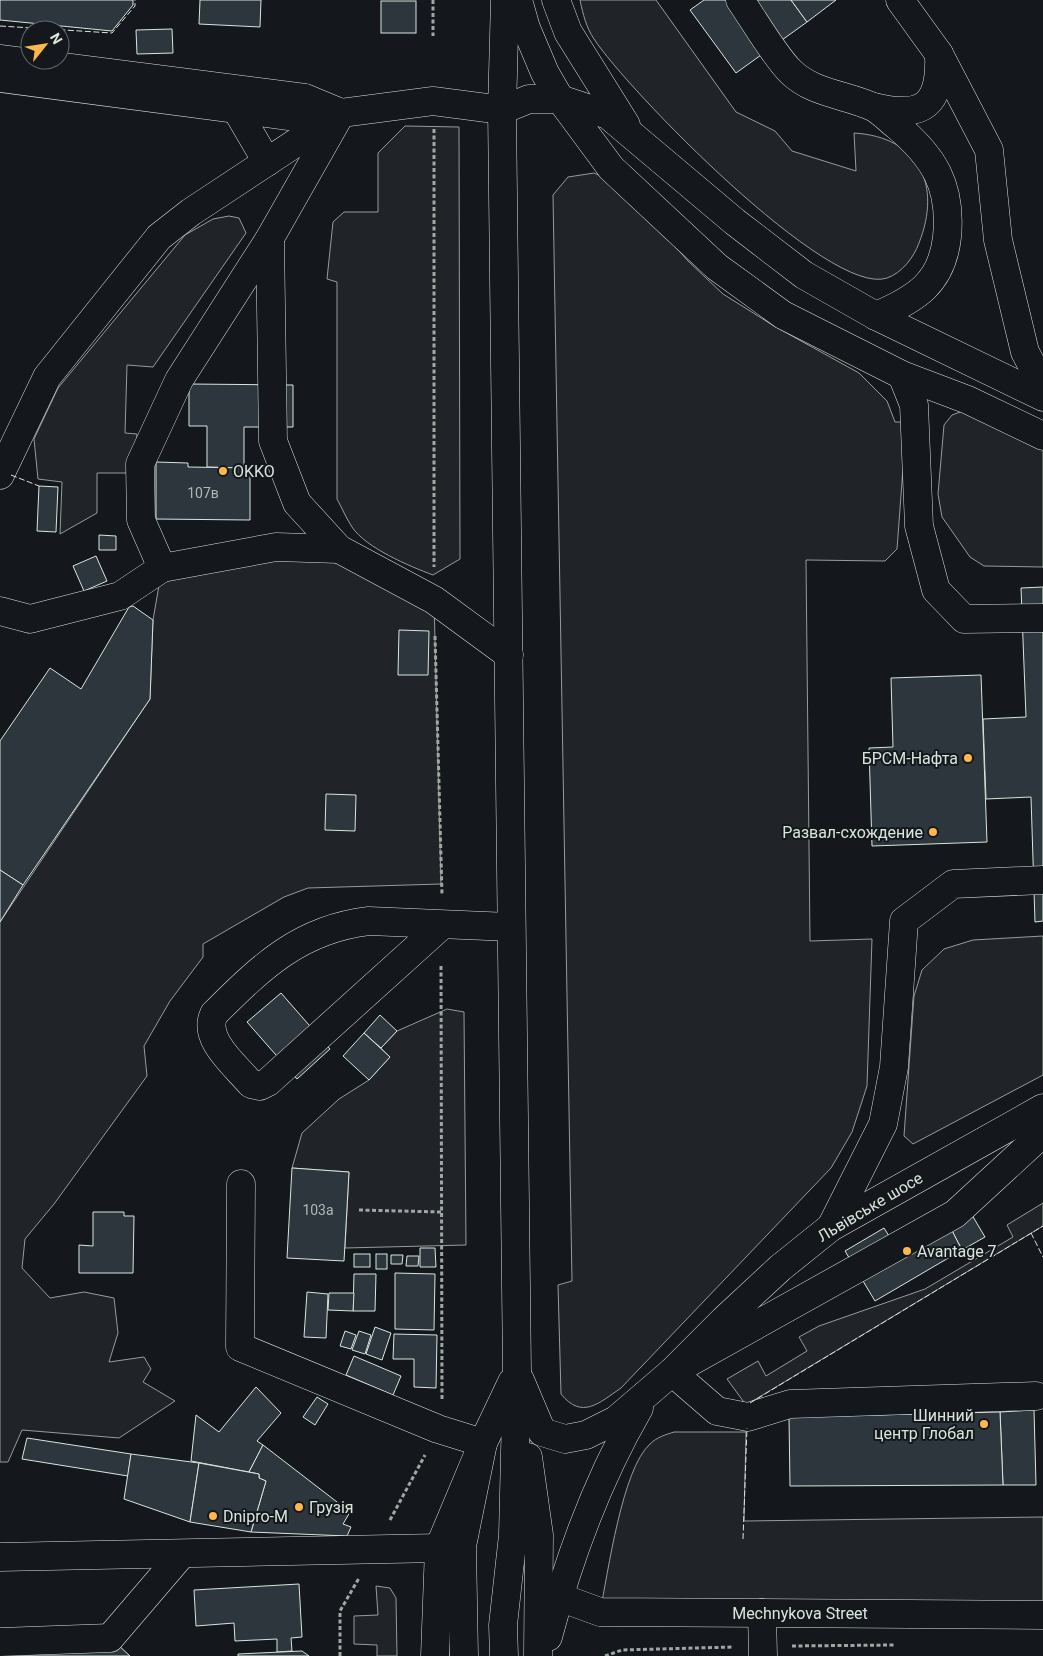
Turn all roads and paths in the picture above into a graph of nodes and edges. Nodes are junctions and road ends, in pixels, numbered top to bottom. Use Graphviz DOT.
graph roads {
  1 [pos="433,0"];
  2 [pos="505,0"];
  3 [pos="518,0"];
  4 [pos="556,0"];
  5 [pos="740,0"];
  6 [pos="900,0"];
  7 [pos="434,36"];
  8 [pos="939,54"];
  9 [pos="0,58"];
  10 [pos="0,78"];
  11 [pos="560,99"];
  12 [pos="874,107"];
  13 [pos="236,109"];
  14 [pos="502,110"];
  15 [pos="341,113"];
  16 [pos="434,120"];
  17 [pos="637,141"];
  18 [pos="267,162"];
  19 [pos="270,238"];
  20 [pos="876,316"];
  21 [pos="1034,349"];
  22 [pos="902,375"];
  23 [pos="1043,386"];
  24 [pos="1043,397"];
  25 [pos="1043,436"];
  26 [pos="0,475"];
  27 [pos="340,549"];
  28 [pos="162,568"];
  29 [pos="434,600"];
  30 [pos="0,611"];
  31 [pos="1043,618"];
  32 [pos="509,655"];
  33 [pos="1043,880"];
  34 [pos="442,925"];
  35 [pos="511,927"];
  36 [pos="1043,1108"];
  37 [pos="1043,1133"];
  38 [pos="240,1184"];
  39 [pos="359,1210"];
  40 [pos="442,1212"];
  41 [pos="831,1227"];
  42 [pos="516,1372"];
  43 [pos="672,1372"];
  44 [pos="648,1391"];
  45 [pos="1036,1396"];
  46 [pos="438,1429"];
  47 [pos="483,1443"];
  48 [pos="439,1548"];
  49 [pos="375,1550"];
  50 [pos="181,1555"];
  51 [pos="0,1557"];
  52 [pos="559,1597"];
  53 [pos="762,1613"];
  54 [pos="1043,1615"];
  55 [pos="0,1642"];
  56 [pos="900,1645"];
  57 [pos="763,1651"];
  58 [pos="340,1656"];
  59 [pos="435,1656"];
  60 [pos="464,1656"];
  61 [pos="504,1656"];
  62 [pos="538,1656"];
  63 [pos="543,1656"];
  64 [pos="605,1656"];
  1 -- 7 [label="path"];
  2 -- 14 [label="main road"];
  3 -- 11 [label="main road"];
  4 -- 17 [label="main road"];
  5 -- 12 [label="main road"];
  6 -- 8 [label="main road"];
  8 -- 12 [label="main road"];
  8 -- 21 [label="main road"];
  9 -- 15 [label="main road"];
  10 -- 13 [label="main road"];
  11 -- 14 [label="main road"];
  11 -- 17 [label="main road"];
  11 -- 22 [label="main road"];
  12 -- 20 [label="main road"];
  13 -- 15 [label="main road"];
  13 -- 18 [label="main road"];
  14 -- 15 [label="main road"];
  14 -- 32 [label="main road"];
  15 -- 18 [label="main road"];
  15 -- 19 [label="main road"];
  16 -- 29 [label="path"];
  17 -- 20 [label="main road"];
  18 -- 26 [label="main road"];
  19 -- 27 [label="main road"];
  19 -- 28 [label="main road"];
  20 -- 24 [label="main road"];
  21 -- 23 [label="main road"];
  22 -- 25 [label="main road"];
  22 -- 31 [label="main road"];
  27 -- 28 [label="main road"];
  27 -- 29 [label="main road"];
  28 -- 30 [label="main road"];
  29 -- 32 [label="main road"];
  29 -- 34 [label="path"];
  32 -- 35 [label="main road"];
  33 -- 41 [label="main road"];
  34 -- 34 [label="main road"];
  34 -- 35 [label="main road"];
  34 -- 40 [label="path"];
  35 -- 42 [label="main road"];
  36 -- 41 [label="main road, Львівське шосе"];
  37 -- 43 [label="main road"];
  38 -- 46 [label="main road"];
  39 -- 40 [label="path"];
  40 -- 46 [label="path"];
  41 -- 43 [label="main road, Львівське шосе"];
  42 -- 44 [label="main road, Львівське шосе"];
  42 -- 47 [label="main road"];
  42 -- 61 [label="main road"];
  42 -- 62 [label="main road"];
  43 -- 44 [label="main road, Львівське шосе"];
  43 -- 45 [label="main road"];
  44 -- 52 [label="main road"];
  46 -- 47 [label="main road"];
  46 -- 49 [label="path"];
  47 -- 48 [label="main road"];
  47 -- 60 [label="main road"];
  48 -- 49 [label="main road"];
  48 -- 59 [label="main road"];
  49 -- 50 [label="main road"];
  49 -- 58 [label="path"];
  50 -- 51 [label="main road"];
  50 -- 55 [label="main road"];
  52 -- 53 [label="main road, Mechnykova Street"];
  52 -- 63 [label="main road"];
  53 -- 54 [label="main road, Mechnykova Street"];
  53 -- 57 [label="main road"];
  56 -- 57 [label="path"];
  57 -- 64 [label="path"];
}
